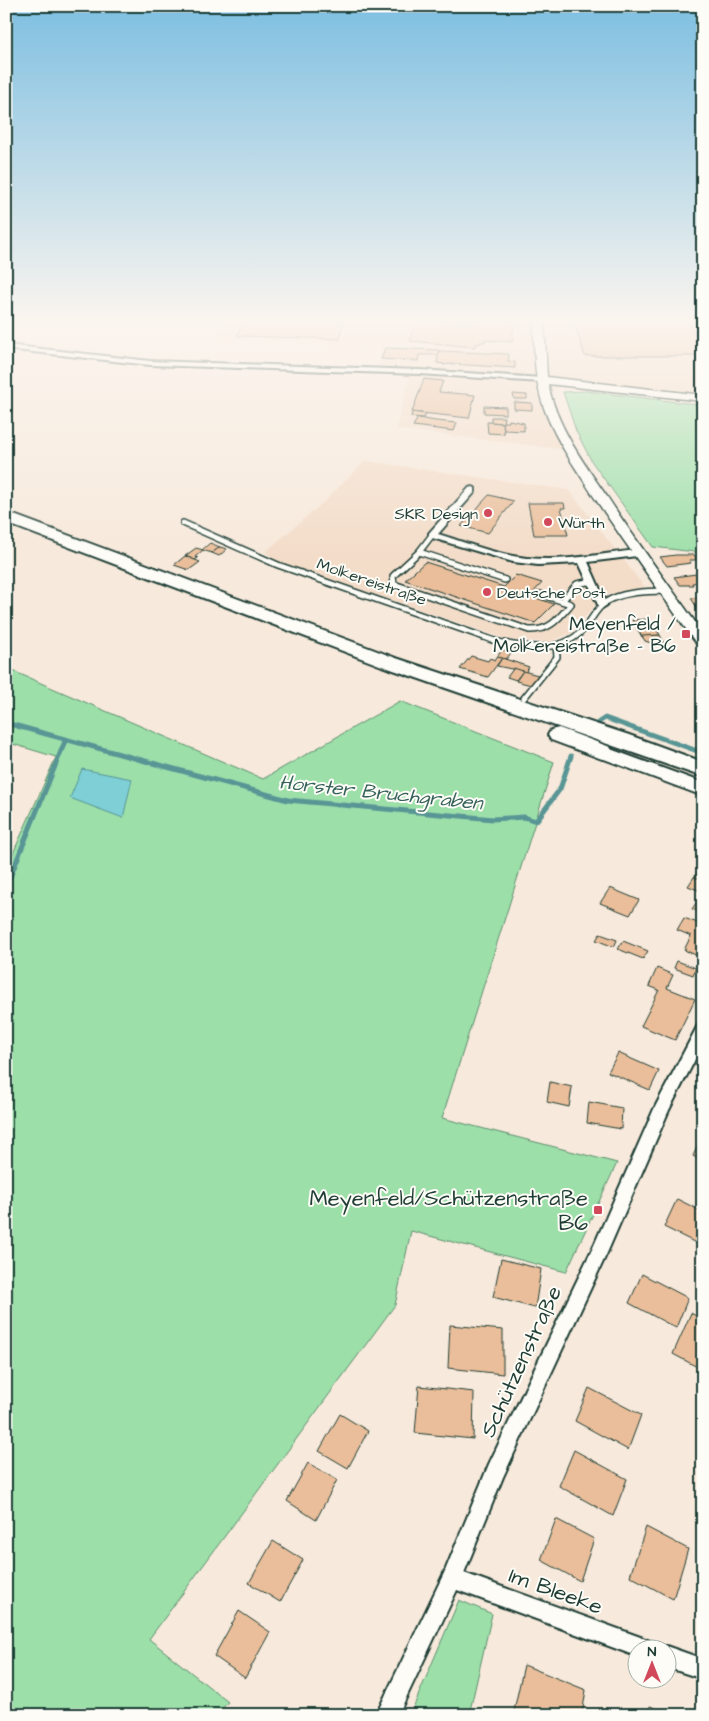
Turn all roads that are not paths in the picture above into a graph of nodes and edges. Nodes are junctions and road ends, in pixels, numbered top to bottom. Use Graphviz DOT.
graph roads {
  1 [pos="548,402"];
  2 [pos="472,490"];
  3 [pos="6,517"];
  4 [pos="183,523"];
  5 [pos="6,525"];
  6 [pos="432,535"];
  7 [pos="420,552"];
  8 [pos="637,552"];
  9 [pos="582,558"];
  10 [pos="505,580"];
  11 [pos="592,581"];
  12 [pos="666,591"];
  13 [pos="540,594"];
  14 [pos="562,601"];
  15 [pos="602,605"];
  16 [pos="703,643"];
  17 [pos="556,645"];
  18 [pos="524,698"];
  19 [pos="602,752"];
  20 [pos="703,770"];
  21 [pos="703,790"];
  22 [pos="703,1029"];
  23 [pos="452,1578"];
  24 [pos="626,1642"];
  25 [pos="676,1660"];
  26 [pos="703,1669"];
  27 [pos="386,1715"];
  1 -- 8 [label="street"];
  2 -- 6 [label="street"];
  3 -- 20 [label="highway"];
  4 -- 17 [label="lane, Molkereistraße"];
  5 -- 19 [label="highway"];
  6 -- 7 [label="lane"];
  6 -- 9 [label="street"];
  7 -- 10 [label="lane"];
  7 -- 14 [label="lane"];
  8 -- 9 [label="street"];
  8 -- 12 [label="street"];
  9 -- 11 [label="street"];
  11 -- 14 [label="lane"];
  11 -- 15 [label="street"];
  12 -- 15 [label="lane, Molkereistraße"];
  12 -- 16 [label="street"];
  13 -- 14 [label="lane"];
  15 -- 17 [label="lane, Molkereistraße"];
  17 -- 18 [label="lane"];
  19 -- 21 [label="main road"];
  22 -- 23 [label="street, Schützenstraße"];
  23 -- 24 [label="street, Im Bleeke"];
  23 -- 27 [label="street, Schützenstraße"];
  25 -- 26 [label="street"];
}
